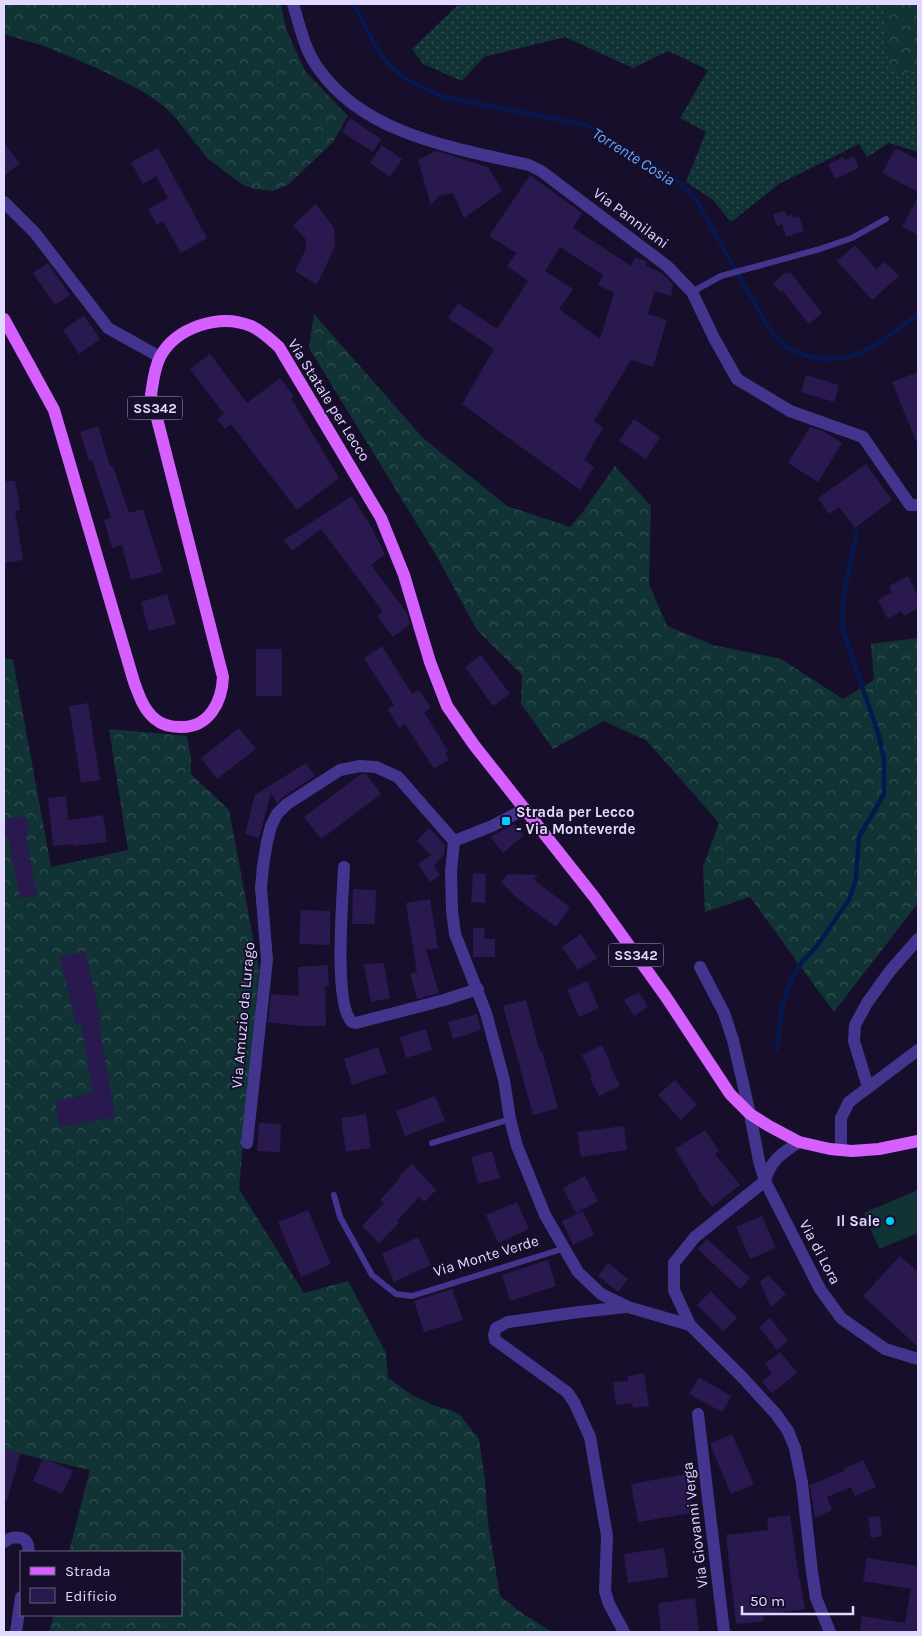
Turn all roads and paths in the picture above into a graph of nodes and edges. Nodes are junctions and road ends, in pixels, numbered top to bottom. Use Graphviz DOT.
graph roads {
  1 [pos="293,4"];
  2 [pos="4,202"];
  3 [pos="886,219"];
  4 [pos="692,292"];
  5 [pos="4,319"];
  6 [pos="160,357"];
  7 [pos="918,505"];
  8 [pos="525,809"];
  9 [pos="454,841"];
  10 [pos="344,867"];
  11 [pos="918,939"];
  12 [pos="700,967"];
  13 [pos="478,989"];
  14 [pos="918,1050"];
  15 [pos="868,1087"];
  16 [pos="750,1114"];
  17 [pos="510,1119"];
  18 [pos="918,1141"];
  19 [pos="798,1142"];
  20 [pos="247,1143"];
  21 [pos="432,1143"];
  22 [pos="841,1150"];
  23 [pos="765,1181"];
  24 [pos="334,1195"];
  25 [pos="565,1248"];
  26 [pos="628,1307"];
  27 [pos="690,1325"];
  28 [pos="918,1359"];
  29 [pos="698,1414"];
  30 [pos="4,1542"];
  31 [pos="28,1551"];
  32 [pos="20,1604"];
  33 [pos="16,1632"];
  34 [pos="624,1632"];
  35 [pos="724,1632"];
  36 [pos="830,1632"];
  1 -- 4 [label="street, Via Pannilani"];
  2 -- 6 [label="street"];
  3 -- 4 [label="lane"];
  4 -- 7 [label="street, Via Pannilani"];
  5 -- 6 [label="main road, Via Statale per Lecco / SS342"];
  6 -- 8 [label="main road, Via Statale per Lecco / SS342"];
  8 -- 9 [label="street"];
  8 -- 16 [label="main road, Via Statale per Lecco / SS342"];
  9 -- 13 [label="street, Via Monte Verde"];
  9 -- 20 [label="street, Via Amuzio da Lurago"];
  10 -- 13 [label="street"];
  11 -- 15 [label="street"];
  12 -- 16 [label="street, Via di Lora"];
  13 -- 17 [label="street, Via Monte Verde"];
  14 -- 15 [label="street"];
  15 -- 22 [label="street"];
  16 -- 19 [label="main road, Via Statale per Lecco / SS342"];
  16 -- 23 [label="street, Via di Lora"];
  17 -- 21 [label="lane"];
  17 -- 25 [label="street, Via Monte Verde"];
  18 -- 22 [label="main road, Via Statale per Lecco / SS342"];
  19 -- 22 [label="main road, Via Statale per Lecco / SS342"];
  19 -- 23 [label="street"];
  23 -- 27 [label="street"];
  23 -- 28 [label="street, Via di Lora"];
  24 -- 25 [label="lane, Via Monte Verde"];
  25 -- 26 [label="street"];
  26 -- 27 [label="street"];
  26 -- 34 [label="street"];
  27 -- 36 [label="street"];
  29 -- 35 [label="street, Via Giovanni Verga"];
  30 -- 31 [label="street"];
  32 -- 33 [label="street"];
}
